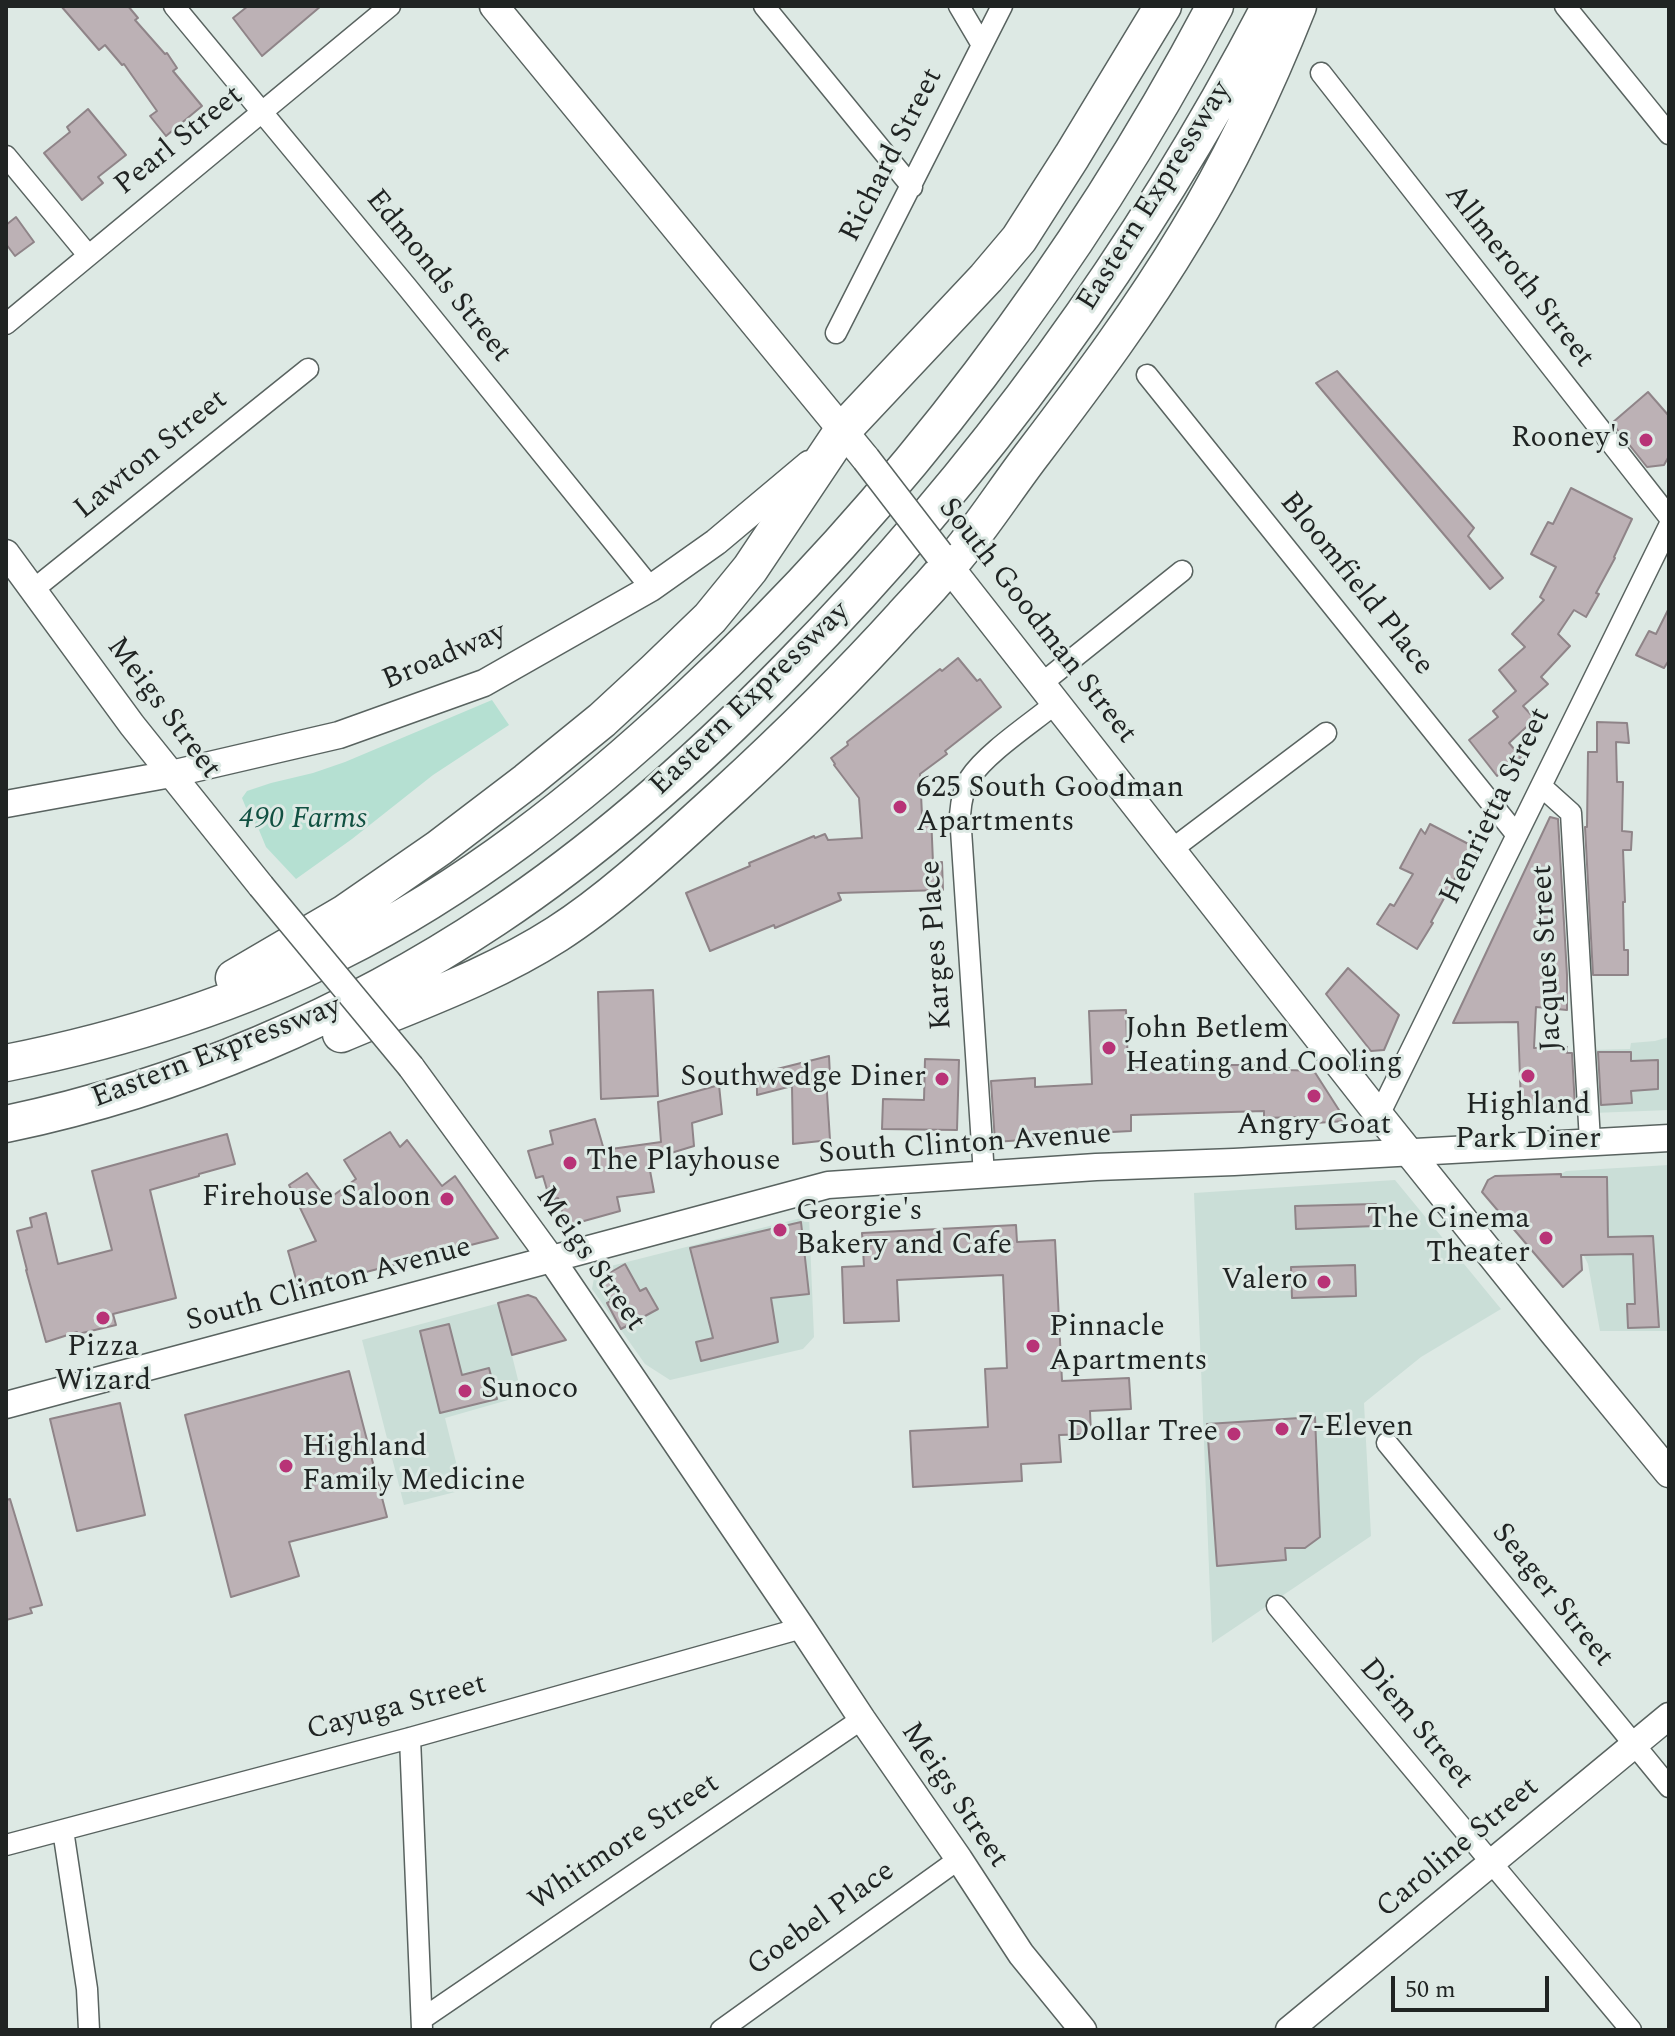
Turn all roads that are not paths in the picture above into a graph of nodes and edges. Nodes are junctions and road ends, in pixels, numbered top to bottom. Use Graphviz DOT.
graph roads {
  1 [pos="174,6"];
  2 [pos="390,6"];
  3 [pos="494,6"];
  4 [pos="764,6"];
  5 [pos="959,6"];
  6 [pos="1002,6"];
  7 [pos="1163,6"];
  8 [pos="1215,6"];
  9 [pos="1270,6"];
  10 [pos="1298,6"];
  11 [pos="1565,6"];
  12 [pos="982,45"];
  13 [pos="1321,73"];
  14 [pos="263,113"];
  15 [pos="1669,134"];
  16 [pos="6,156"];
  17 [pos="912,187"];
  18 [pos="88,255"];
  19 [pos="6,324"];
  20 [pos="836,333"];
  21 [pos="308,369"];
  22 [pos="1147,375"];
  23 [pos="843,430"];
  24 [pos="1669,517"];
  25 [pos="1669,526"];
  26 [pos="6,553"];
  27 [pos="944,560"];
  28 [pos="1182,571"];
  29 [pos="651,588"];
  30 [pos="34,589"];
  31 [pos="1049,694"];
  32 [pos="1326,733"];
  33 [pos="171,774"];
  34 [pos="1541,786"];
  35 [pos="6,804"];
  36 [pos="1516,834"];
  37 [pos="1171,850"];
  38 [pos="89,1044"];
  39 [pos="6,1063"];
  40 [pos="78,1108"];
  41 [pos="1379,1115"];
  42 [pos="6,1124"];
  43 [pos="1669,1138"];
  44 [pos="1590,1141"];
  45 [pos="1409,1152"];
  46 [pos="984,1175"];
  47 [pos="552,1260"];
  48 [pos="6,1405"];
  49 [pos="1387,1443"];
  50 [pos="1669,1473"];
  51 [pos="1277,1606"];
  52 [pos="802,1628"];
  53 [pos="1669,1716"];
  54 [pos="862,1719"];
  55 [pos="410,1738"];
  56 [pos="1634,1745"];
  57 [pos="1669,1787"];
  58 [pos="63,1830"];
  59 [pos="6,1845"];
  60 [pos="959,1859"];
  61 [pos="1491,1863"];
  62 [pos="422,2024"];
  63 [pos="89,2030"];
  64 [pos="721,2030"];
  65 [pos="1083,2030"];
  66 [pos="1289,2030"];
  67 [pos="1631,2030"];
  1 -- 14 [label="street, Edmonds Street"];
  2 -- 14 [label="street, Pearl Street"];
  3 -- 23 [label="main road, South Goodman Street"];
  4 -- 17 [label="street"];
  5 -- 12 [label="street"];
  6 -- 12 [label="street, Richard Street"];
  7 -- 23 [label="highway"];
  8 -- 38 [label="highway, Eastern Expressway"];
  9 -- 40 [label="highway, Eastern Expressway"];
  10 -- 27 [label="highway"];
  11 -- 15 [label="street"];
  12 -- 17 [label="street, Richard Street"];
  13 -- 24 [label="street, Allmeroth Street"];
  14 -- 18 [label="street, Pearl Street"];
  14 -- 29 [label="street, Edmonds Street"];
  16 -- 18 [label="street"];
  17 -- 20 [label="street, Richard Street"];
  18 -- 19 [label="street, Pearl Street"];
  21 -- 30 [label="street, Lawton Street"];
  22 -- 36 [label="street, Bloomfield Place"];
  23 -- 27 [label="main road, South Goodman Street, bridge"];
  23 -- 29 [label="street, Broadway"];
  23 -- 38 [label="highway"];
  25 -- 34 [label="street, Henrietta Street"];
  26 -- 30 [label="street, Meigs Street"];
  27 -- 31 [label="main road, South Goodman Street"];
  27 -- 40 [label="highway"];
  28 -- 31 [label="street, Karges Place"];
  29 -- 33 [label="street, Broadway"];
  30 -- 33 [label="street, Meigs Street"];
  31 -- 37 [label="main road, South Goodman Street"];
  31 -- 46 [label="street, Karges Place"];
  32 -- 37 [label="street"];
  33 -- 35 [label="street, Broadway"];
  33 -- 47 [label="street, Meigs Street, bridge"];
  34 -- 36 [label="street, Henrietta Street"];
  34 -- 44 [label="street, Jacques Street"];
  36 -- 41 [label="street, Henrietta Street"];
  37 -- 41 [label="main road, South Goodman Street"];
  38 -- 39 [label="highway, Eastern Expressway"];
  40 -- 42 [label="highway, Eastern Expressway"];
  41 -- 45 [label="main road, South Goodman Street"];
  43 -- 44 [label="street, South Clinton Avenue"];
  44 -- 45 [label="street, South Clinton Avenue"];
  45 -- 46 [label="street, South Clinton Avenue"];
  45 -- 50 [label="main road, South Goodman Street"];
  46 -- 47 [label="street, South Clinton Avenue"];
  47 -- 48 [label="street, South Clinton Avenue"];
  47 -- 52 [label="street, Meigs Street"];
  49 -- 56 [label="street, Seager Street"];
  51 -- 61 [label="street, Diem Street"];
  52 -- 54 [label="street, Meigs Street"];
  52 -- 55 [label="street, Cayuga Street"];
  53 -- 56 [label="street, Caroline Street"];
  54 -- 60 [label="street, Meigs Street"];
  54 -- 62 [label="street, Whitmore Street"];
  55 -- 58 [label="street, Cayuga Street"];
  55 -- 62 [label="street"];
  56 -- 57 [label="street, Seager Street"];
  56 -- 61 [label="street, Caroline Street"];
  58 -- 59 [label="street, Cayuga Street"];
  58 -- 63 [label="street"];
  60 -- 64 [label="street, Goebel Place"];
  60 -- 65 [label="street, Meigs Street"];
  61 -- 66 [label="street, Caroline Street"];
  61 -- 67 [label="street, Diem Street"];
}
